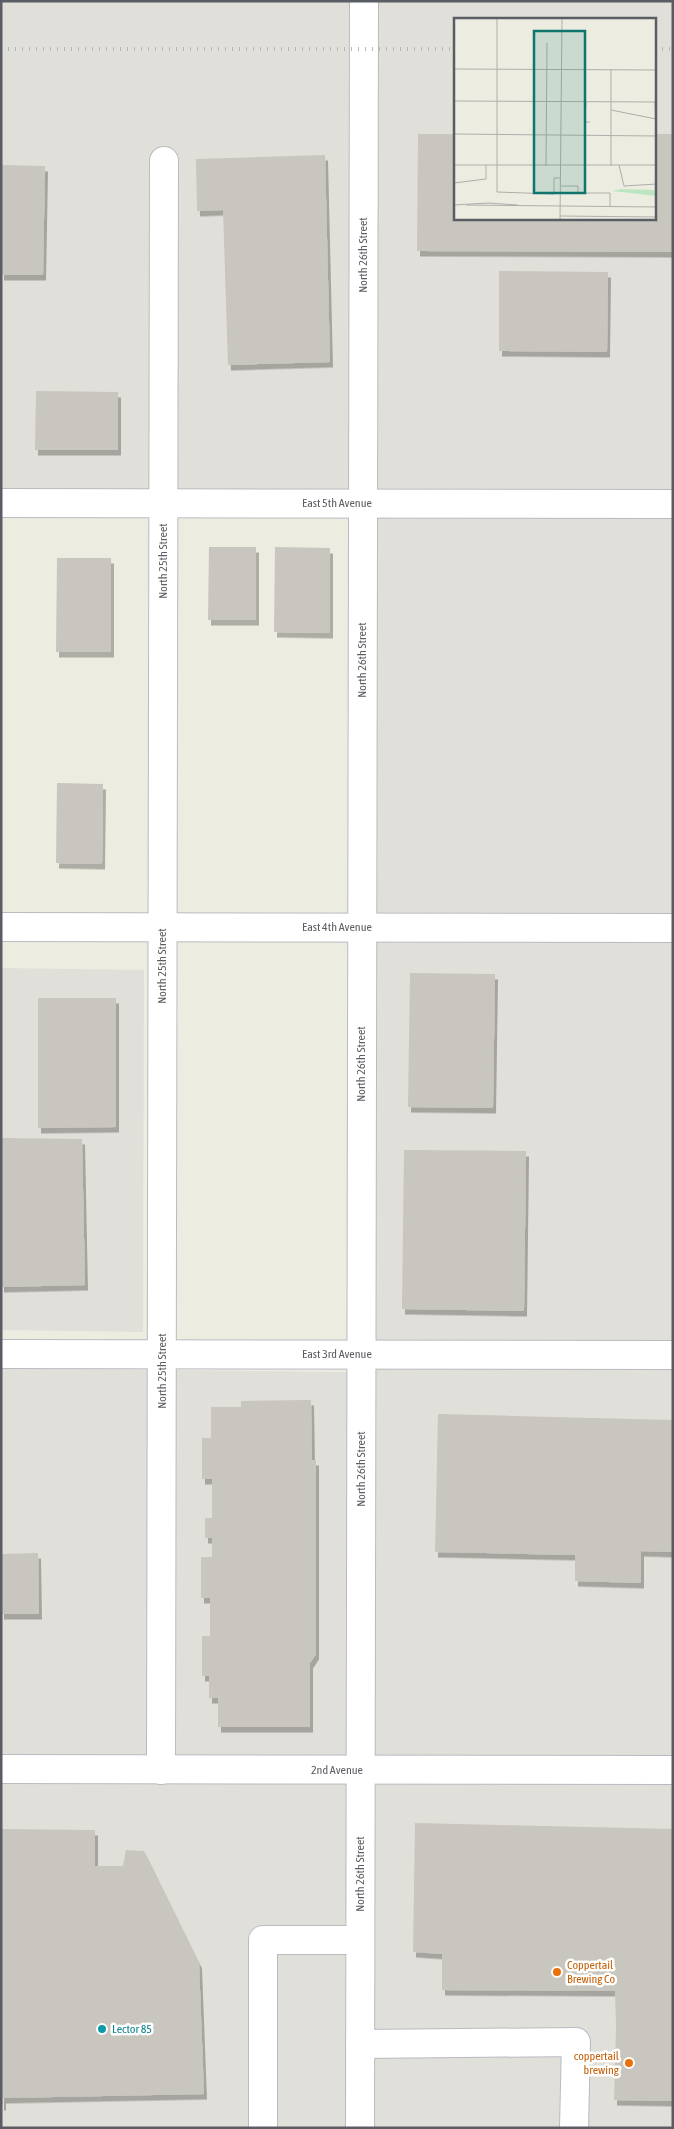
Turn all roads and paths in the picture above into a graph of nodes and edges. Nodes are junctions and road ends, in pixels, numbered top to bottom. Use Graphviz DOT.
graph roads {
  1 [pos="364,1"];
  2 [pos="164,161"];
  3 [pos="1,502"];
  4 [pos="164,503"];
  5 [pos="363,503"];
  6 [pos="673,504"];
  7 [pos="1,927"];
  8 [pos="162,927"];
  9 [pos="362,928"];
  10 [pos="673,928"];
  11 [pos="1,1354"];
  12 [pos="162,1354"];
  13 [pos="361,1354"];
  14 [pos="673,1355"];
  15 [pos="1,1770"];
  16 [pos="161,1770"];
  17 [pos="360,1770"];
  18 [pos="673,1770"];
  19 [pos="360,1940"];
  20 [pos="360,2044"];
  21 [pos="263,2128"];
  22 [pos="360,2128"];
  23 [pos="574,2128"];
  1 -- 5 [label="street, North 26th Street"];
  2 -- 4 [label="street, North 25th Street"];
  3 -- 4 [label="street, East 5th Avenue"];
  4 -- 5 [label="street, East 5th Avenue"];
  4 -- 8 [label="street, North 25th Street"];
  5 -- 6 [label="street, East 5th Avenue"];
  5 -- 9 [label="street, North 26th Street"];
  7 -- 8 [label="street, East 4th Avenue"];
  8 -- 9 [label="street, East 4th Avenue"];
  8 -- 12 [label="street, North 25th Street"];
  9 -- 10 [label="street, East 4th Avenue"];
  9 -- 13 [label="street, North 26th Street"];
  11 -- 12 [label="street, East 3rd Avenue"];
  12 -- 13 [label="street, East 3rd Avenue"];
  12 -- 16 [label="street, North 25th Street"];
  13 -- 14 [label="street, East 3rd Avenue"];
  13 -- 17 [label="street, North 26th Street"];
  15 -- 16 [label="street, 2nd Avenue"];
  16 -- 17 [label="street, 2nd Avenue"];
  17 -- 18 [label="street, 2nd Avenue"];
  17 -- 19 [label="street, North 26th Street"];
  19 -- 20 [label="street, North 26th Street"];
  19 -- 21 [label="street"];
  20 -- 22 [label="street, North 26th Street"];
  20 -- 23 [label="street"];
}
